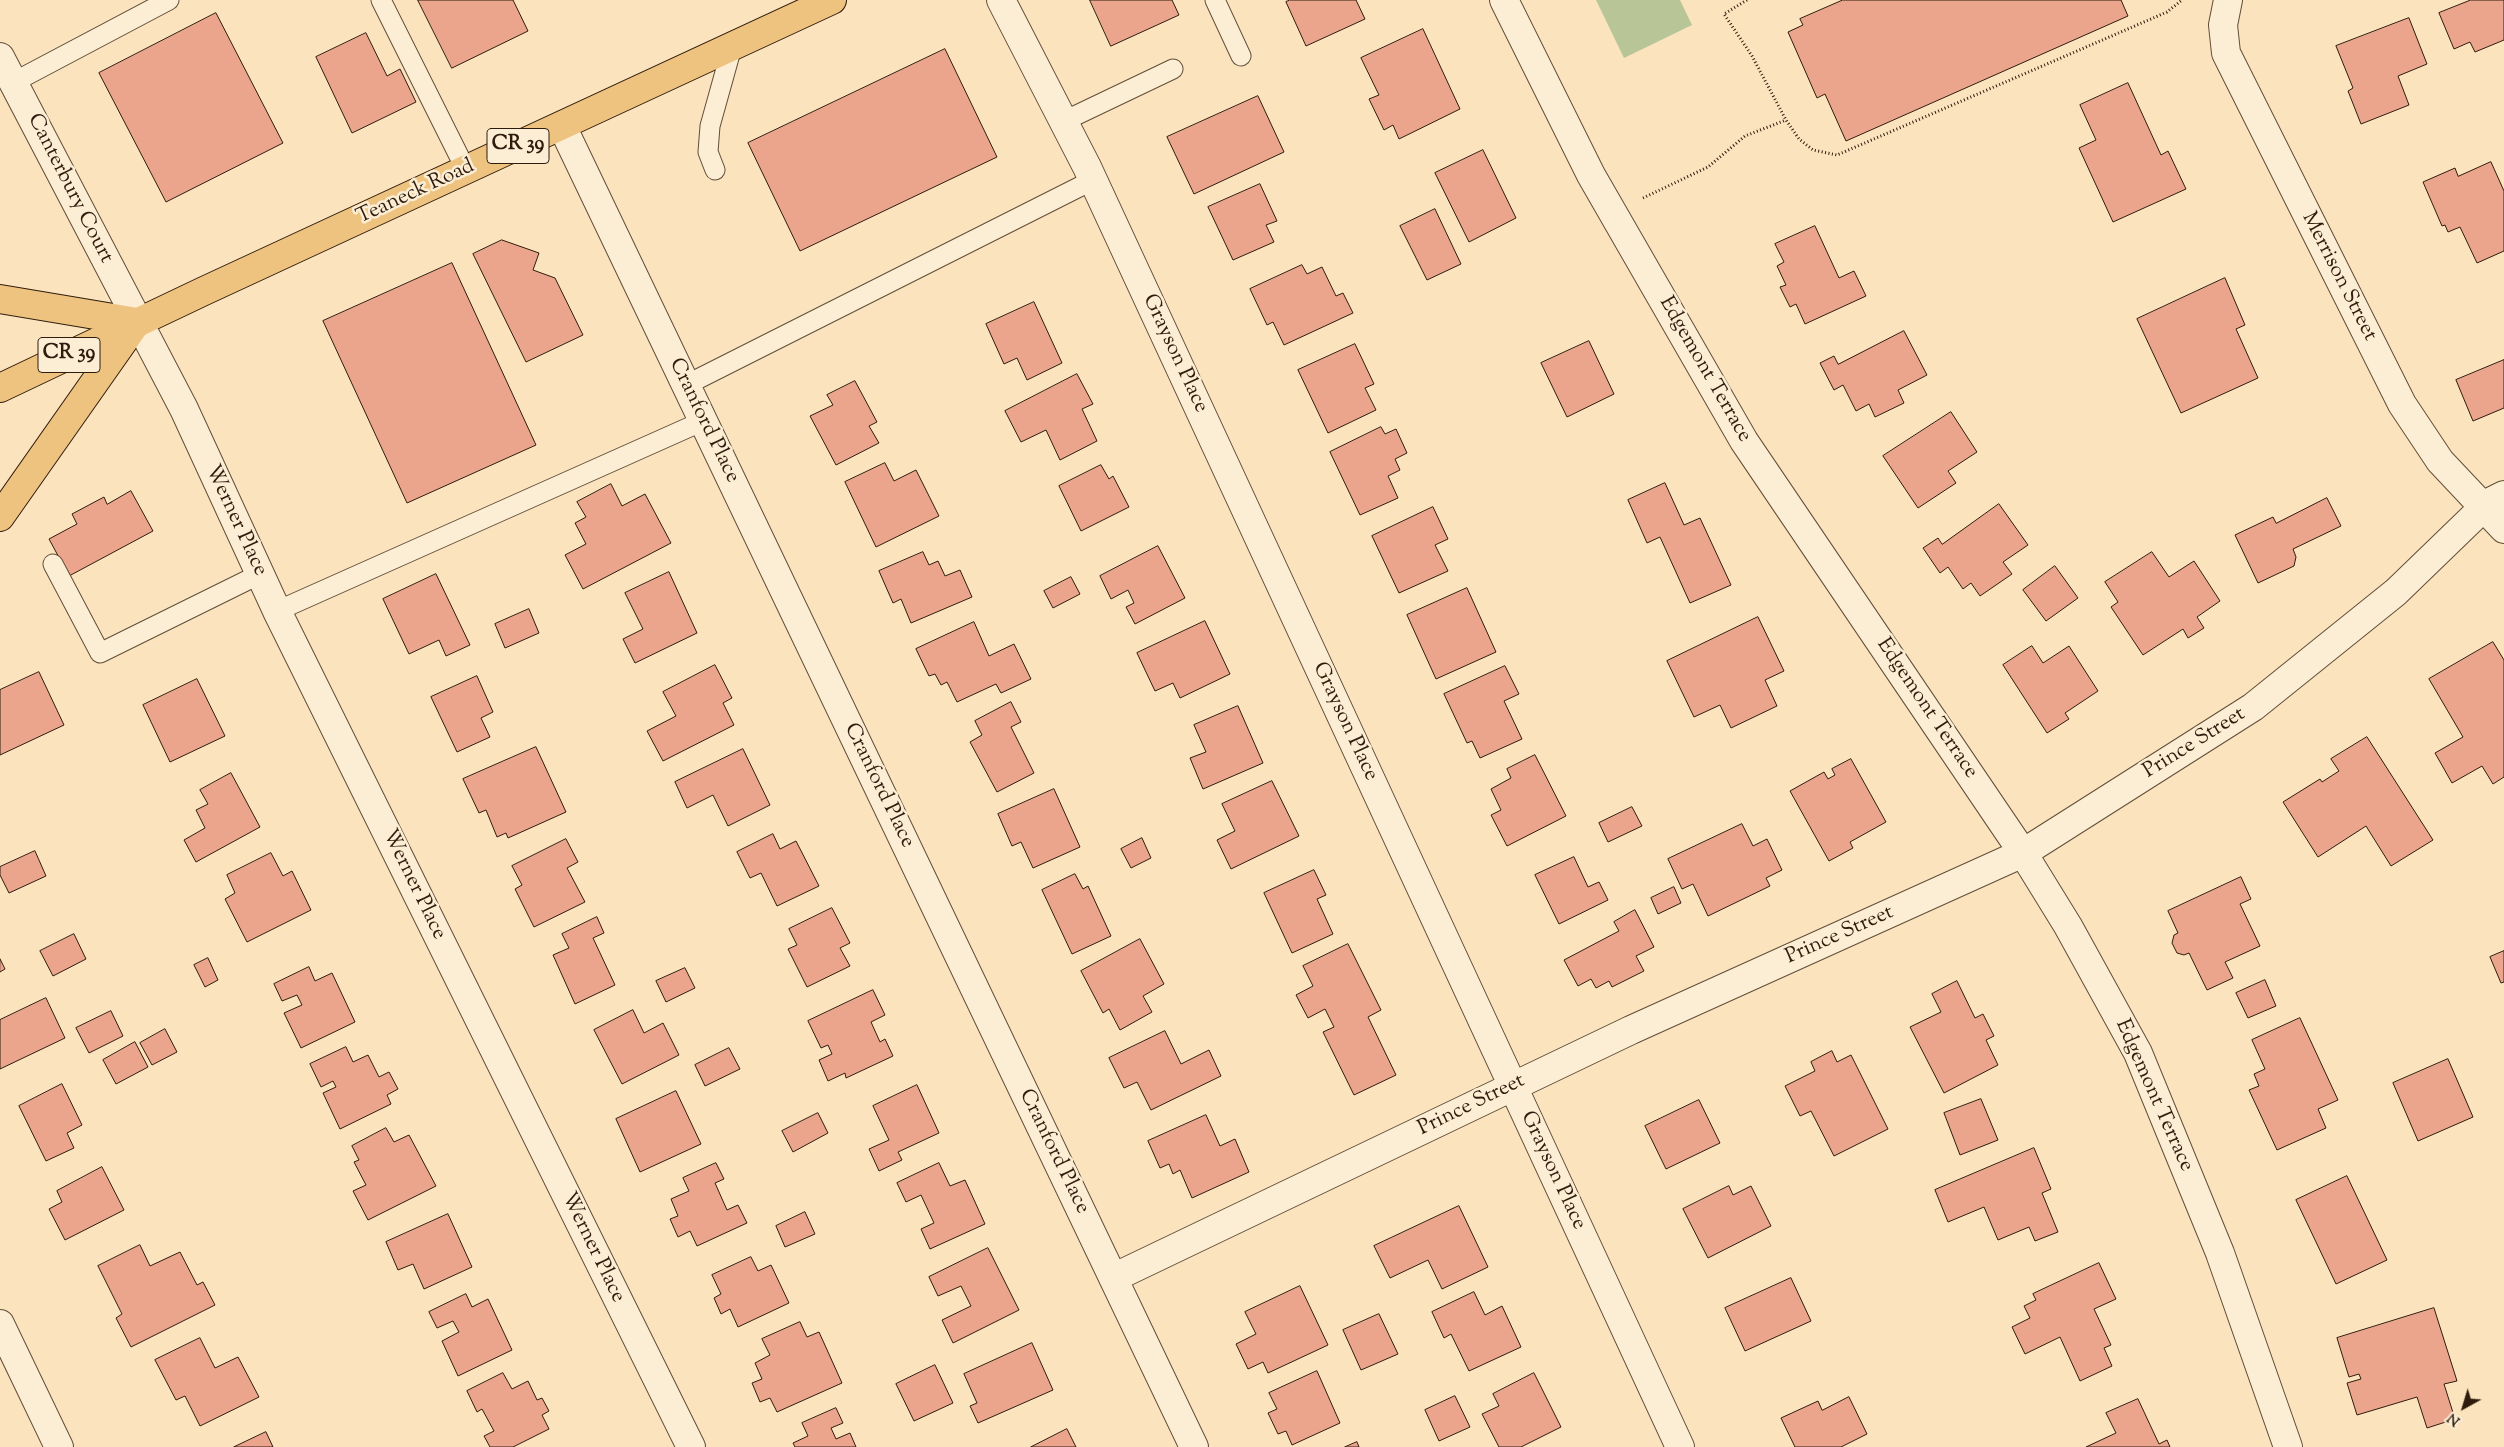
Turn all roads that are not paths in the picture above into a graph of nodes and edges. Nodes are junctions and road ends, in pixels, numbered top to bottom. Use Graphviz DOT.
graph roads {
  1 [pos="169,0"];
  2 [pos="381,0"];
  3 [pos="832,0"];
  4 [pos="1001,0"];
  5 [pos="1215,0"];
  6 [pos="1504,0"];
  7 [pos="2228,0"];
  8 [pos="732,47"];
  9 [pos="1241,56"];
  10 [pos="0,57"];
  11 [pos="1173,69"];
  12 [pos="14,82"];
  13 [pos="1062,122"];
  14 [pos="562,126"];
  15 [pos="466,170"];
  16 [pos="715,170"];
  17 [pos="1093,180"];
  18 [pos="0,299"];
  19 [pos="137,322"];
  20 [pos="686,385"];
  21 [pos="0,388"];
  22 [pos="703,421"];
  23 [pos="2494,501"];
  24 [pos="0,517"];
  25 [pos="2504,528"];
  26 [pos="52,564"];
  27 [pos="260,574"];
  28 [pos="277,610"];
  29 [pos="2023,853"];
  30 [pos="1513,1087"];
  31 [pos="1113,1278"];
  32 [pos="0,1324"];
  33 [pos="59,1447"];
  34 [pos="691,1447"];
  35 [pos="1194,1447"];
  36 [pos="1680,1447"];
  37 [pos="2288,1447"];
  1 -- 12 [label="lane"];
  2 -- 15 [label="lane"];
  3 -- 8 [label="main road, Teaneck Road / CR 39"];
  4 -- 13 [label="street, Grayson Place"];
  5 -- 9 [label="lane"];
  6 -- 29 [label="street, Edgemont Terrace"];
  7 -- 23 [label="street, Merrison Street"];
  8 -- 14 [label="main road, Teaneck Road / CR 39"];
  8 -- 16 [label="lane"];
  10 -- 12 [label="street, Canterbury Court"];
  11 -- 13 [label="lane"];
  12 -- 19 [label="street, Canterbury Court"];
  13 -- 17 [label="street, Grayson Place"];
  14 -- 15 [label="main road, Teaneck Road / CR 39"];
  14 -- 20 [label="street, Cranford Place"];
  15 -- 19 [label="main road, Teaneck Road / CR 39"];
  17 -- 20 [label="lane"];
  17 -- 30 [label="street, Grayson Place"];
  18 -- 19 [label="main road"];
  19 -- 21 [label="main road, Teaneck Road / CR 39"];
  19 -- 24 [label="main road"];
  19 -- 27 [label="street, Werner Place"];
  20 -- 22 [label="street, Cranford Place"];
  22 -- 28 [label="lane"];
  22 -- 31 [label="street, Cranford Place"];
  23 -- 25 [label="street, Merrison Street"];
  23 -- 29 [label="street, Prince Street"];
  26 -- 27 [label="lane"];
  27 -- 28 [label="street, Werner Place"];
  28 -- 34 [label="street, Werner Place"];
  29 -- 30 [label="street, Prince Street"];
  29 -- 37 [label="street, Edgemont Terrace"];
  30 -- 31 [label="street, Prince Street"];
  30 -- 36 [label="street, Grayson Place"];
  31 -- 35 [label="street, Cranford Place"];
  32 -- 33 [label="street"];
}
